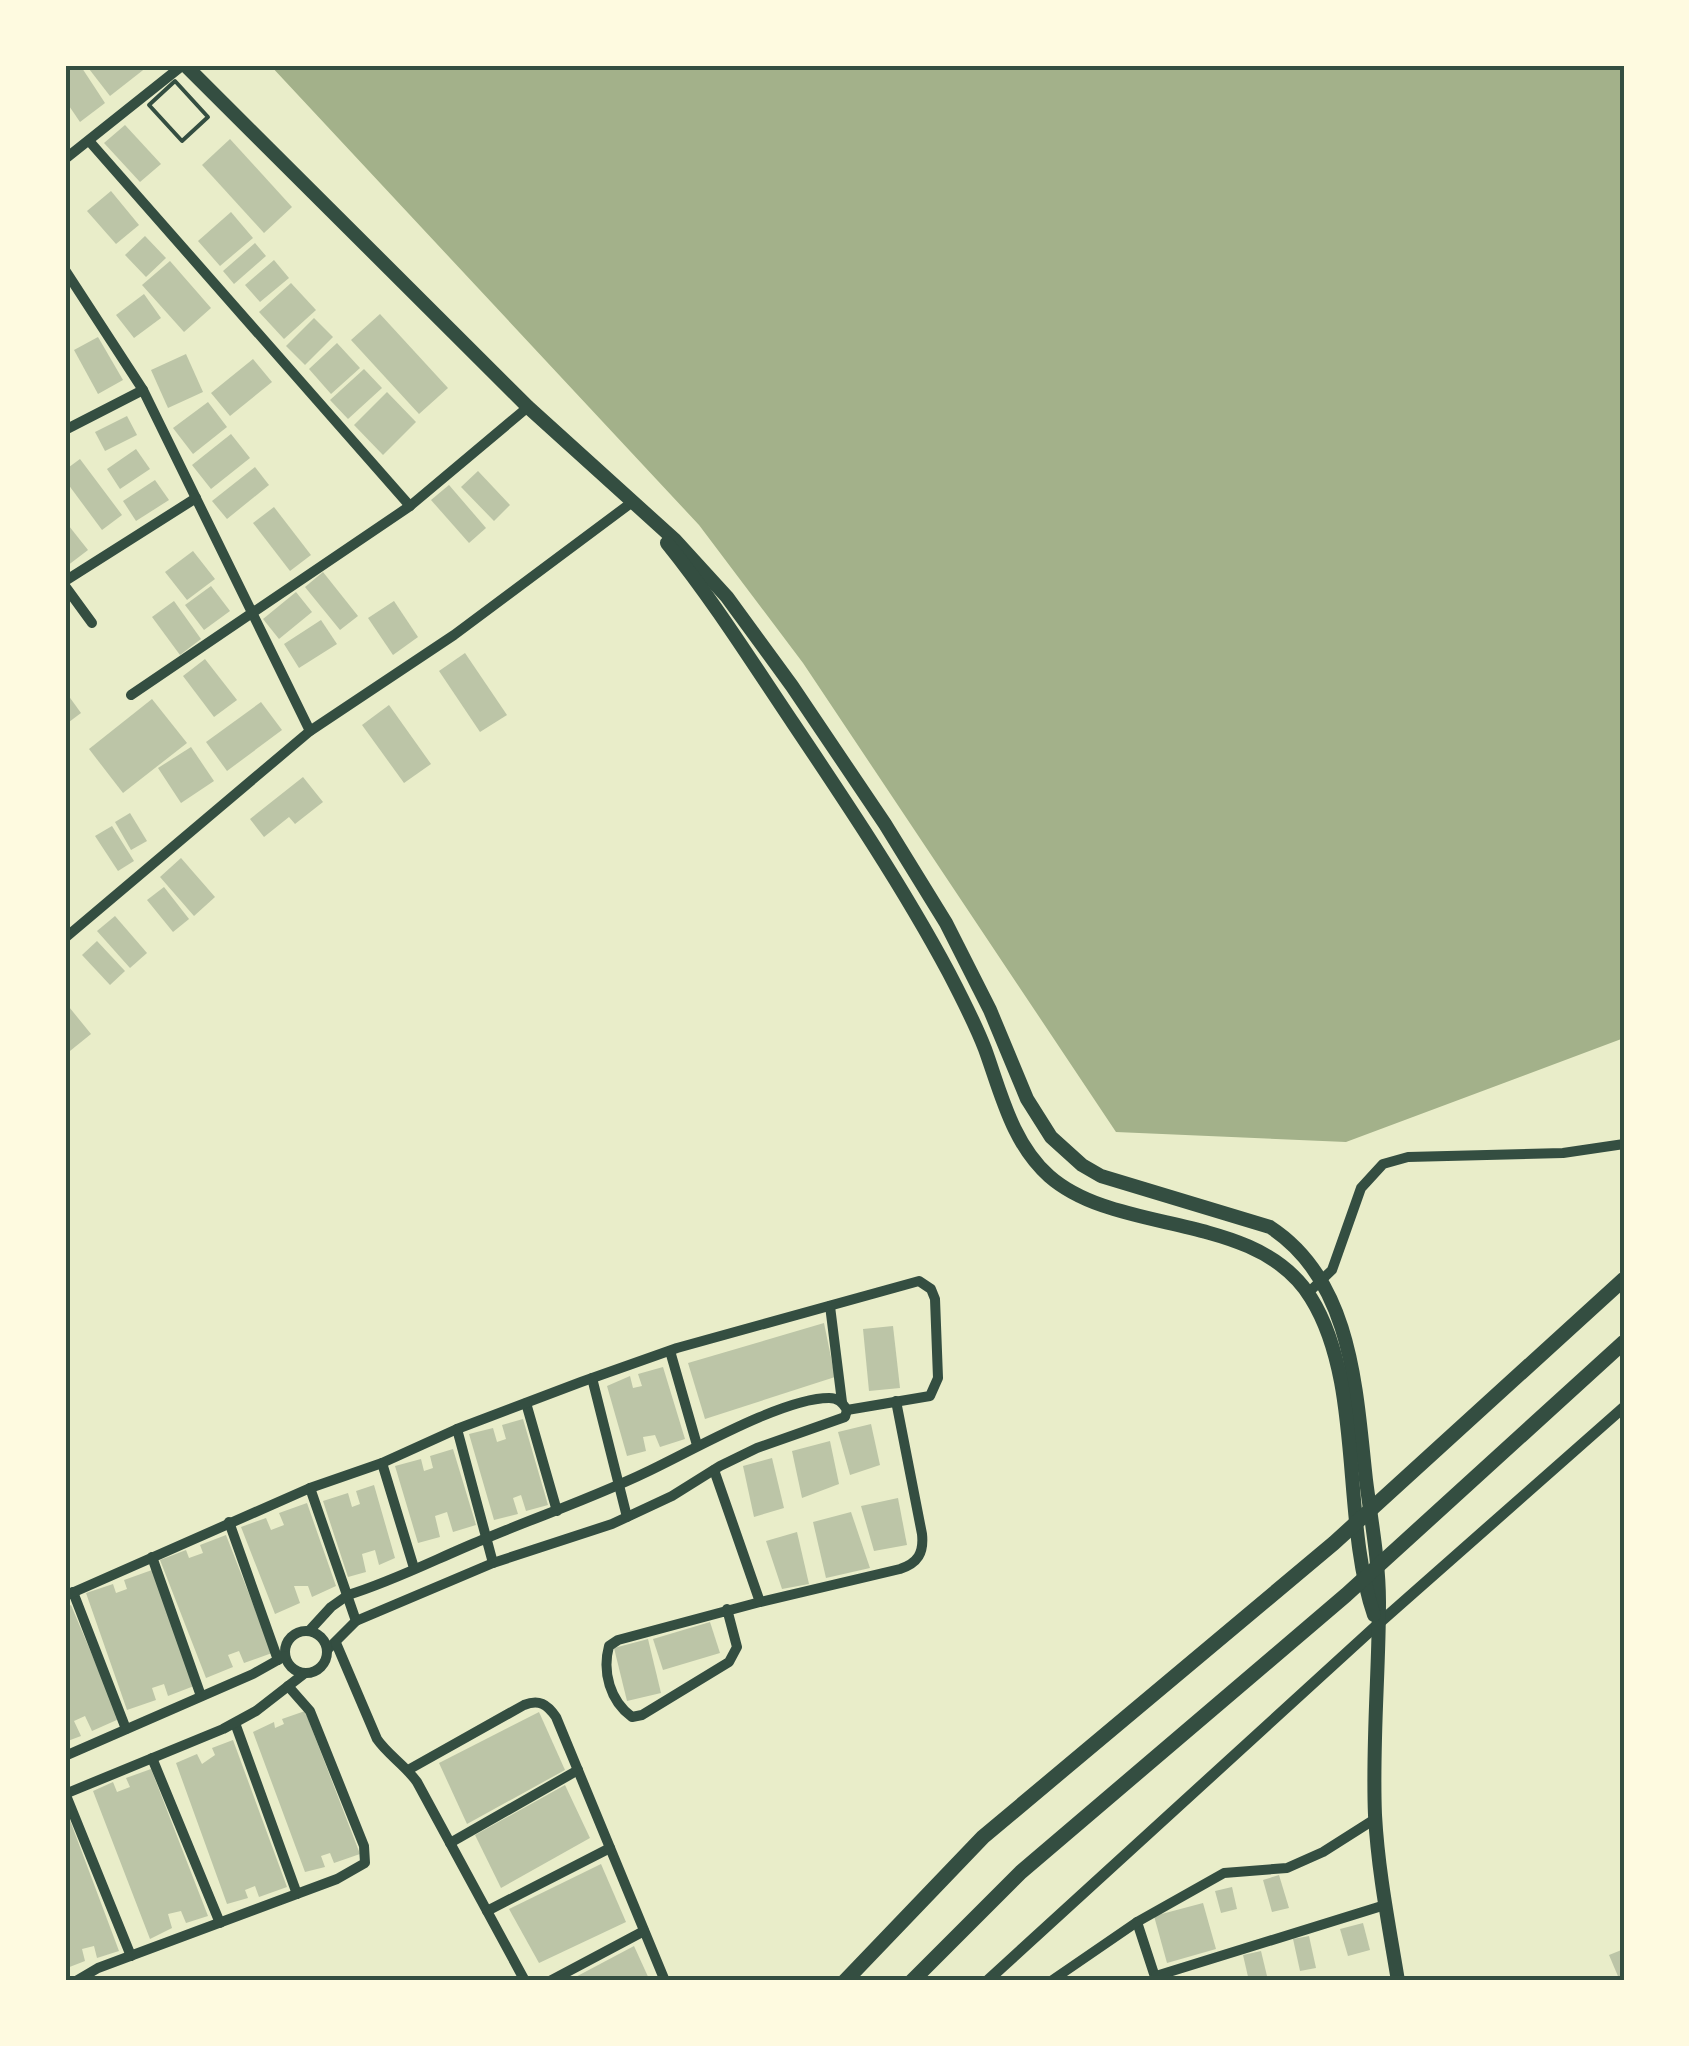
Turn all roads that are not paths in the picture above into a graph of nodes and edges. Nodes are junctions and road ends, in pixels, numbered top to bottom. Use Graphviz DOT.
graph roads {
  1 [pos="184,65"];
  2 [pos="90,142"];
  3 [pos="65,159"];
  4 [pos="65,270"];
  5 [pos="143,390"];
  6 [pos="528,407"];
  7 [pos="65,430"];
  8 [pos="196,498"];
  9 [pos="631,503"];
  10 [pos="410,506"];
  11 [pos="67,581"];
  12 [pos="251,615"];
  13 [pos="92,622"];
  14 [pos="131,696"];
  15 [pos="310,731"];
  16 [pos="65,938"];
  17 [pos="1624,1144"];
  18 [pos="1624,1278"];
  19 [pos="1322,1283"];
  20 [pos="1308,1293"];
  21 [pos="830,1306"];
  22 [pos="1624,1342"];
  23 [pos="670,1350"];
  24 [pos="592,1378"];
  25 [pos="896,1401"];
  26 [pos="526,1403"];
  27 [pos="845,1406"];
  28 [pos="1624,1407"];
  29 [pos="458,1428"];
  30 [pos="698,1445"];
  31 [pos="382,1463"];
  32 [pos="714,1470"];
  33 [pos="618,1484"];
  34 [pos="310,1488"];
  35 [pos="557,1511"];
  36 [pos="627,1517"];
  37 [pos="229,1522"];
  38 [pos="488,1538"];
  39 [pos="152,1557"];
  40 [pos="493,1564"];
  41 [pos="414,1568"];
  42 [pos="69,1594"];
  43 [pos="348,1596"];
  44 [pos="760,1602"];
  45 [pos="727,1609"];
  46 [pos="356,1621"];
  47 [pos="1377,1625"];
  48 [pos="309,1631"];
  49 [pos="331,1647"];
  50 [pos="282,1658"];
  51 [pos="305,1673"];
  52 [pos="288,1686"];
  53 [pos="201,1696"];
  54 [pos="235,1723"];
  55 [pos="126,1729"];
  56 [pos="65,1756"];
  57 [pos="152,1758"];
  58 [pos="408,1770"];
  59 [pos="578,1770"];
  60 [pos="65,1794"];
  61 [pos="1376,1819"];
  62 [pos="450,1843"];
  63 [pos="610,1848"];
  64 [pos="296,1894"];
  65 [pos="1385,1906"];
  66 [pos="487,1911"];
  67 [pos="1137,1922"];
  68 [pos="220,1923"];
  69 [pos="644,1931"];
  70 [pos="131,1956"];
  71 [pos="1156,1978"];
  72 [pos="76,1981"];
  73 [pos="524,1981"];
  74 [pos="550,1981"];
  75 [pos="665,1981"];
  76 [pos="845,1981"];
  77 [pos="912,1981"];
  78 [pos="987,1981"];
  79 [pos="1051,1981"];
  80 [pos="1398,1981"];
  1 -- 2 [label="street"];
  1 -- 6 [label="main road"];
  2 -- 3 [label="street"];
  2 -- 10 [label="street"];
  4 -- 5 [label="street"];
  5 -- 7 [label="street"];
  5 -- 8 [label="street"];
  6 -- 9 [label="main road"];
  6 -- 10 [label="street"];
  8 -- 11 [label="street"];
  8 -- 12 [label="street"];
  9 -- 15 [label="street"];
  9 -- 19 [label="main road"];
  9 -- 20 [label="main road"];
  10 -- 12 [label="street"];
  11 -- 13 [label="street"];
  12 -- 14 [label="street"];
  12 -- 15 [label="street"];
  15 -- 16 [label="street"];
  17 -- 19 [label="street"];
  18 -- 76 [label="highway"];
  19 -- 20 [label="street"];
  19 -- 47 [label="main road"];
  20 -- 47 [label="main road"];
  21 -- 23 [label="street"];
  21 -- 25 [label="street"];
  21 -- 27 [label="street"];
  22 -- 77 [label="highway"];
  23 -- 24 [label="street"];
  23 -- 30 [label="street"];
  24 -- 26 [label="street"];
  24 -- 33 [label="street"];
  25 -- 27 [label="street"];
  25 -- 44 [label="street"];
  26 -- 29 [label="street"];
  26 -- 35 [label="street"];
  27 -- 30 [label="street"];
  27 -- 32 [label="street"];
  28 -- 47 [label="street"];
  29 -- 31 [label="street"];
  29 -- 38 [label="street"];
  30 -- 33 [label="street"];
  31 -- 34 [label="street"];
  31 -- 41 [label="street"];
  32 -- 36 [label="street"];
  32 -- 44 [label="street"];
  33 -- 35 [label="street"];
  33 -- 36 [label="street"];
  34 -- 37 [label="street"];
  34 -- 43 [label="street"];
  35 -- 38 [label="street"];
  36 -- 40 [label="street"];
  37 -- 39 [label="street"];
  37 -- 50 [label="street"];
  38 -- 40 [label="street"];
  38 -- 41 [label="street"];
  39 -- 42 [label="street"];
  39 -- 53 [label="street"];
  40 -- 46 [label="street"];
  41 -- 43 [label="street"];
  42 -- 55 [label="street"];
  43 -- 46 [label="street"];
  43 -- 48 [label="street"];
  44 -- 45 [label="street"];
  45 -- 45 [label="street"];
  46 -- 49 [label="street"];
  47 -- 61 [label="main road"];
  47 -- 78 [label="street"];
  48 -- 49 [label="street"];
  48 -- 50 [label="street"];
  49 -- 51 [label="street"];
  49 -- 58 [label="street"];
  50 -- 51 [label="street"];
  50 -- 53 [label="street"];
  51 -- 52 [label="street"];
  52 -- 54 [label="street"];
  52 -- 64 [label="street"];
  53 -- 55 [label="street"];
  54 -- 57 [label="street"];
  54 -- 64 [label="street"];
  55 -- 56 [label="street"];
  57 -- 60 [label="street"];
  57 -- 68 [label="street"];
  58 -- 59 [label="street"];
  58 -- 62 [label="street"];
  59 -- 62 [label="street"];
  59 -- 63 [label="street"];
  60 -- 70 [label="street"];
  61 -- 65 [label="main road"];
  61 -- 67 [label="street"];
  62 -- 66 [label="street"];
  63 -- 66 [label="street"];
  63 -- 69 [label="street"];
  64 -- 68 [label="street"];
  65 -- 71 [label="street"];
  65 -- 80 [label="main road"];
  66 -- 73 [label="street"];
  67 -- 71 [label="street"];
  67 -- 79 [label="street"];
  68 -- 70 [label="street"];
  69 -- 74 [label="street"];
  69 -- 75 [label="street"];
  70 -- 72 [label="street"];
}
